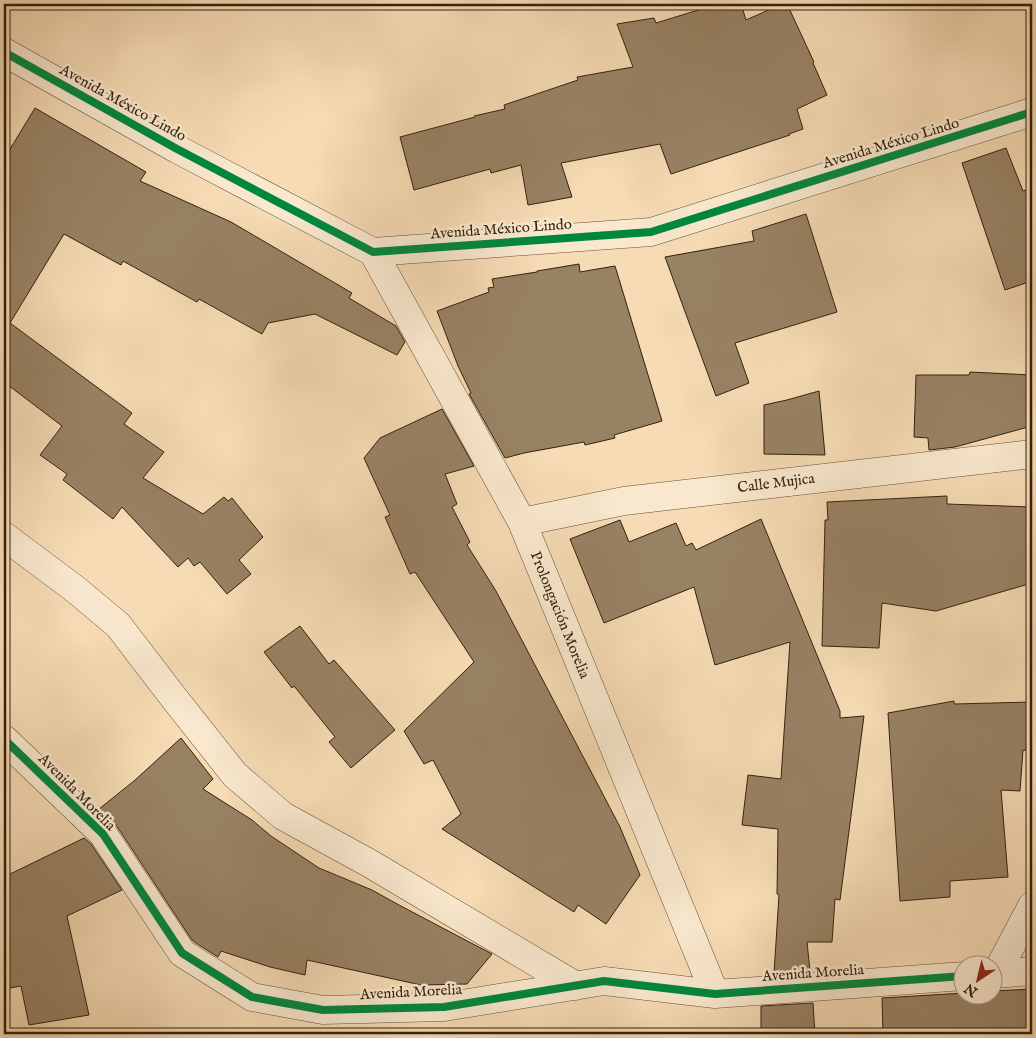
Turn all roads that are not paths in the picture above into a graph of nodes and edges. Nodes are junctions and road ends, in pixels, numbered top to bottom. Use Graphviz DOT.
graph roads {
  1 [pos="4,52"];
  2 [pos="1032,112"];
  3 [pos="373,252"];
  4 [pos="1032,454"];
  5 [pos="522,522"];
  6 [pos="4,536"];
  7 [pos="4,739"];
  8 [pos="1032,906"];
  9 [pos="1004,957"];
  10 [pos="1032,971"];
  11 [pos="1004,973"];
  12 [pos="954,977"];
  13 [pos="576,986"];
  14 [pos="715,994"];
  1 -- 3 [label="street, Avenida México Lindo"];
  2 -- 3 [label="street, Avenida México Lindo"];
  3 -- 5 [label="street, Prolongación Morelia"];
  4 -- 5 [label="street, Calle Mujica"];
  5 -- 14 [label="street, Prolongación Morelia"];
  6 -- 13 [label="street"];
  7 -- 13 [label="street, Avenida Morelia"];
  8 -- 9 [label="street"];
  10 -- 11 [label="street"];
  12 -- 14 [label="street, Avenida Morelia"];
  13 -- 14 [label="street, Avenida Morelia"];
}
